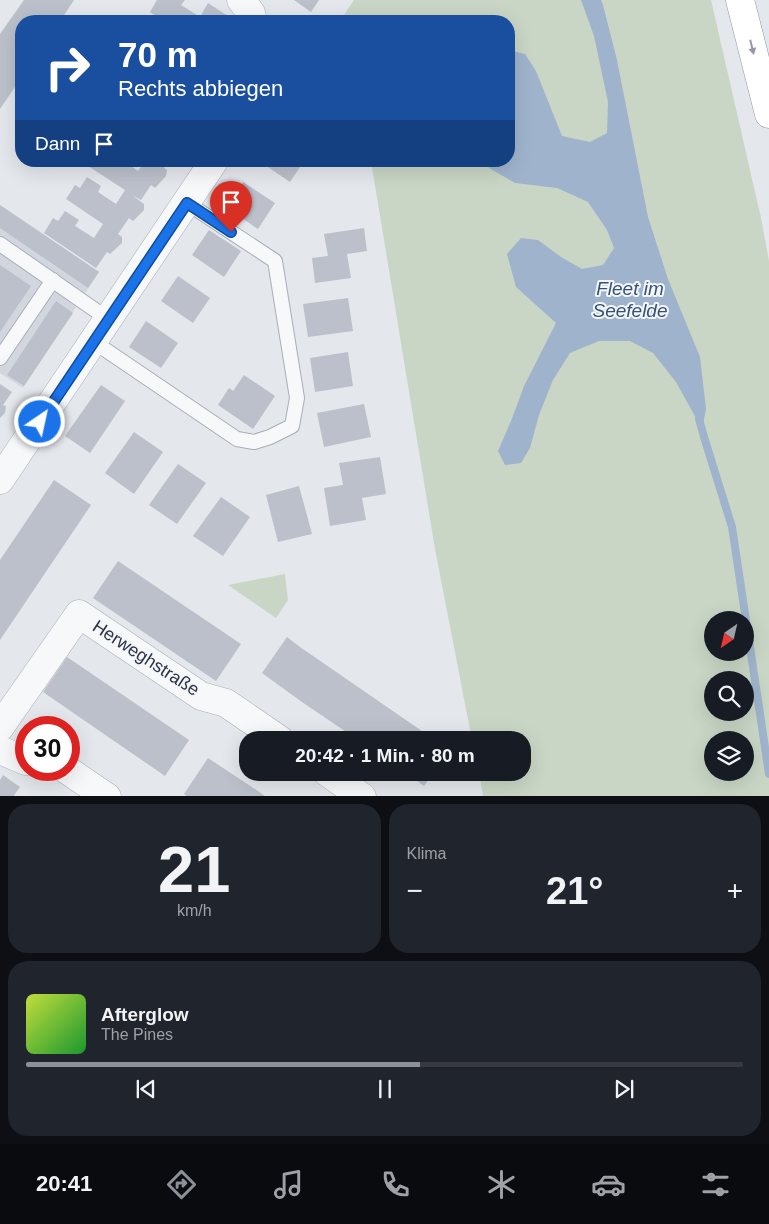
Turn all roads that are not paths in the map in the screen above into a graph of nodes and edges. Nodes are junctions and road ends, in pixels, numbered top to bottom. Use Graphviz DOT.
graph roads {
  1 [pos="241,0"];
  2 [pos="740,0"];
  3 [pos="252,15"];
  4 [pos="769,114"];
  5 [pos="210,167"];
  6 [pos="187,203"];
  7 [pos="0,244"];
  8 [pos="53,280"];
  9 [pos="108,319"];
  10 [pos="94,342"];
  11 [pos="0,358"];
  12 [pos="0,480"];
  13 [pos="267,731"];
  14 [pos="6,750"];
  15 [pos="80,778"];
  16 [pos="340,781"];
  17 [pos="107,796"];
  18 [pos="362,796"];
  1 -- 3 [label="street"];
  2 -- 4 [label="highway, one-way"];
  5 -- 6 [label="street"];
  6 -- 9 [label="street"];
  6 -- 10 [label="lane"];
  7 -- 8 [label="lane"];
  8 -- 9 [label="lane"];
  8 -- 11 [label="lane"];
  9 -- 10 [label="street"];
  10 -- 12 [label="street"];
  13 -- 14 [label="street, Herweghstraße"];
  15 -- 17 [label="street"];
  16 -- 18 [label="street"];
}
